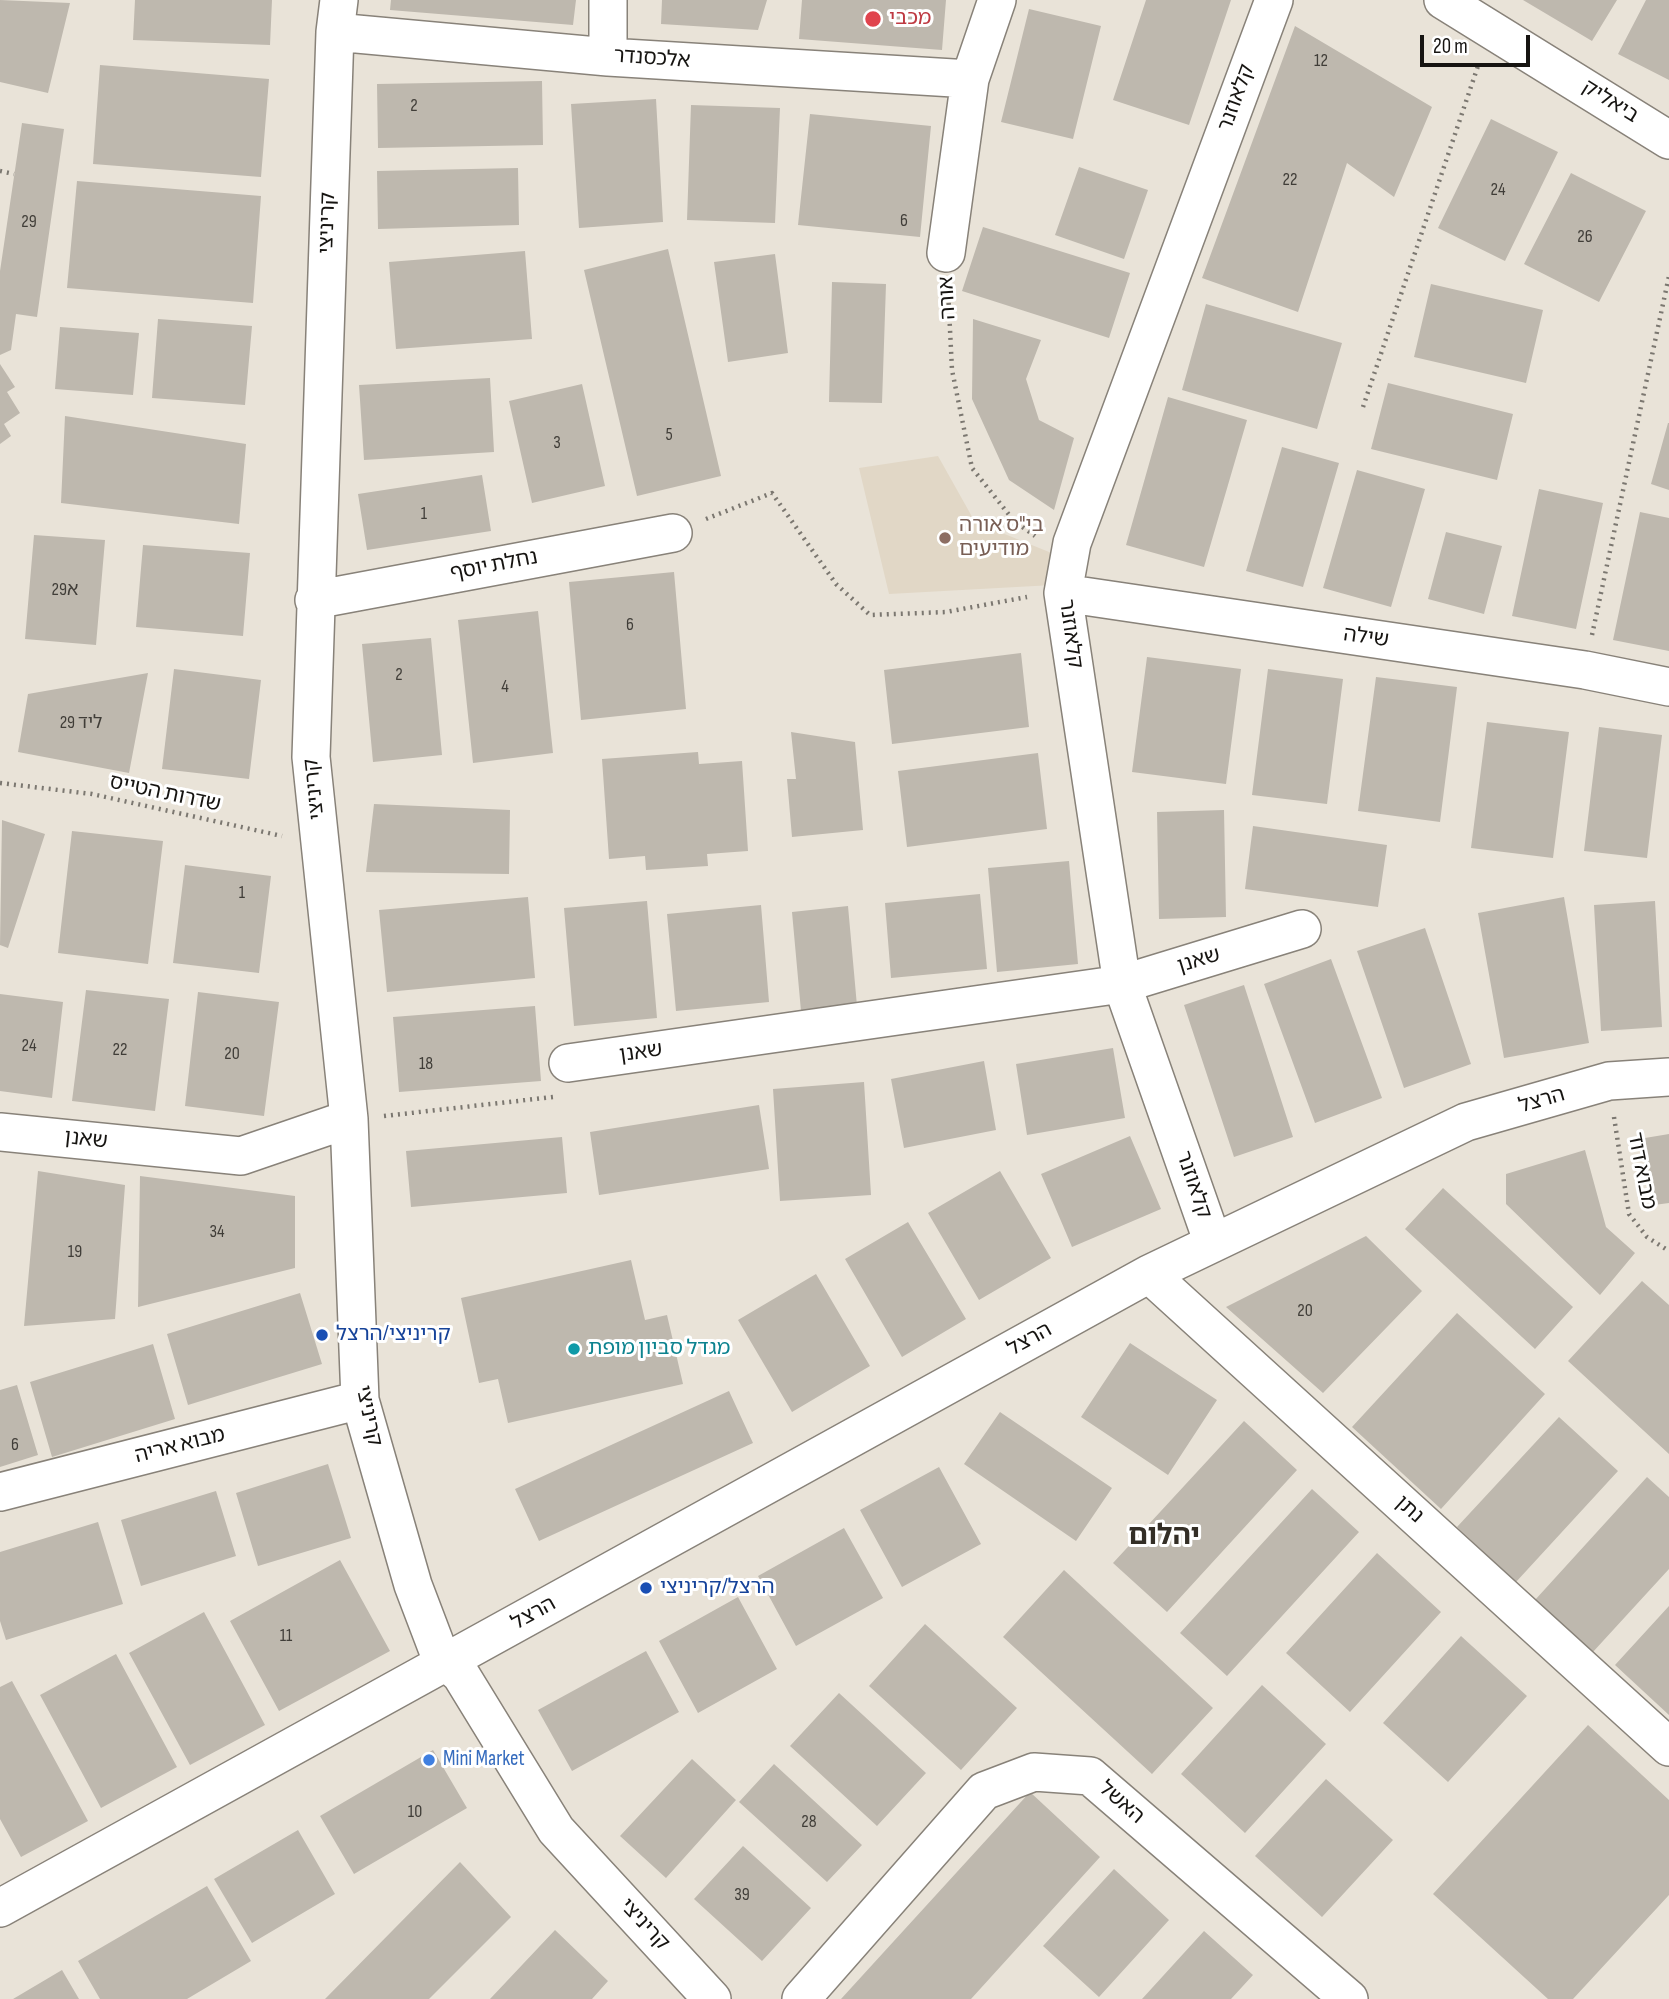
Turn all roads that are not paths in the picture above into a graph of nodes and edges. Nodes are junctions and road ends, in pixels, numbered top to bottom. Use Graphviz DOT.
graph roads {
  1 [pos="607,0"];
  2 [pos="997,0"];
  3 [pos="1274,0"];
  4 [pos="1443,0"];
  5 [pos="337,16"];
  6 [pos="608,57"];
  7 [pos="970,79"];
  8 [pos="1669,140"];
  9 [pos="946,253"];
  10 [pos="673,533"];
  11 [pos="1063,593"];
  12 [pos="314,600"];
  13 [pos="1669,687"];
  14 [pos="1302,929"];
  15 [pos="1122,984"];
  16 [pos="568,1063"];
  17 [pos="1669,1077"];
  18 [pos="349,1119"];
  19 [pos="0,1132"];
  20 [pos="1213,1243"];
  21 [pos="1149,1274"];
  22 [pos="360,1400"];
  23 [pos="0,1492"];
  24 [pos="446,1662"];
  25 [pos="1669,1747"];
  26 [pos="0,1909"];
  27 [pos="712,1999"];
  28 [pos="801,1999"];
  29 [pos="1349,1999"];
  1 -- 6 [label="street"];
  2 -- 7 [label="street, אורה"];
  3 -- 11 [label="street, קלאוזנר"];
  4 -- 8 [label="street, ביאליק"];
  5 -- 6 [label="street, אלכסנדר"];
  5 -- 12 [label="street, קריניצי"];
  6 -- 7 [label="street, אלכסנדר"];
  7 -- 9 [label="street, אורה"];
  10 -- 12 [label="street, נחלת יוסף"];
  11 -- 13 [label="street, שילה"];
  11 -- 15 [label="street, קלאוזנר"];
  12 -- 18 [label="street, קריניצי"];
  14 -- 15 [label="street, שאנן"];
  15 -- 16 [label="street, שאנן"];
  15 -- 20 [label="street, קלאוזנר"];
  17 -- 20 [label="street, הרצל"];
  18 -- 19 [label="street, שאנן"];
  18 -- 22 [label="street, קריניצי"];
  20 -- 21 [label="street, הרצל"];
  21 -- 24 [label="street, הרצל"];
  21 -- 25 [label="street, נתן"];
  22 -- 23 [label="street, מבוא אריה"];
  22 -- 24 [label="street, קריניצי"];
  24 -- 26 [label="street, הרצל"];
  24 -- 27 [label="street, קריניצי"];
  28 -- 29 [label="street, האשל"];
}
